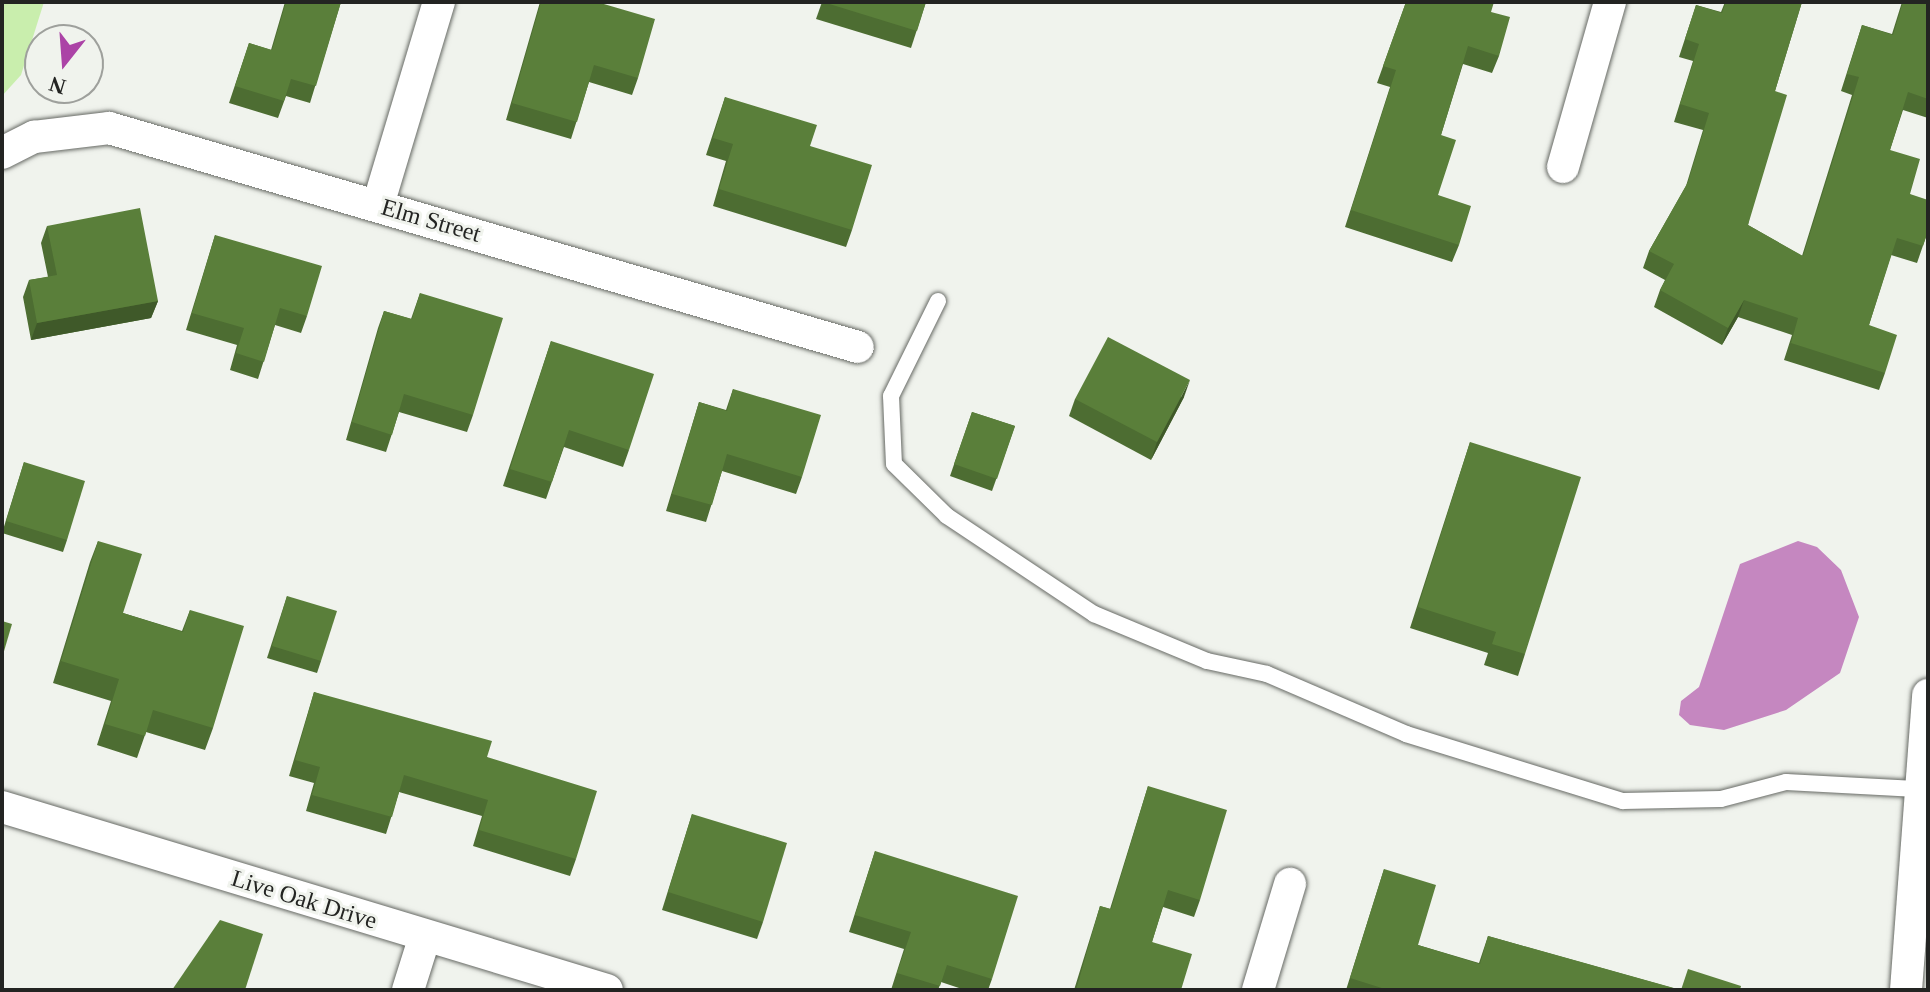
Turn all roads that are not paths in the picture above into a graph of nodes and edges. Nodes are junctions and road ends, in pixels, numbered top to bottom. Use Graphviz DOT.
graph roads {
  1 [pos="439,2"];
  2 [pos="1610,2"];
  3 [pos="2,153"];
  4 [pos="1563,167"];
  5 [pos="378,205"];
  6 [pos="938,301"];
  7 [pos="858,347"];
  8 [pos="1928,695"];
  9 [pos="1923,791"];
  10 [pos="2,807"];
  11 [pos="1290,884"];
  12 [pos="425,936"];
  13 [pos="408,990"];
  14 [pos="607,990"];
  15 [pos="1258,990"];
  16 [pos="1906,990"];
  1 -- 5 [label="street"];
  2 -- 4 [label="street"];
  3 -- 5 [label="street, Elm Street"];
  5 -- 7 [label="street, Elm Street"];
  6 -- 9 [label="lane"];
  8 -- 9 [label="street"];
  9 -- 16 [label="street"];
  10 -- 12 [label="street, Live Oak Drive"];
  11 -- 15 [label="street"];
  12 -- 13 [label="street"];
  12 -- 14 [label="street, Live Oak Drive"];
}
